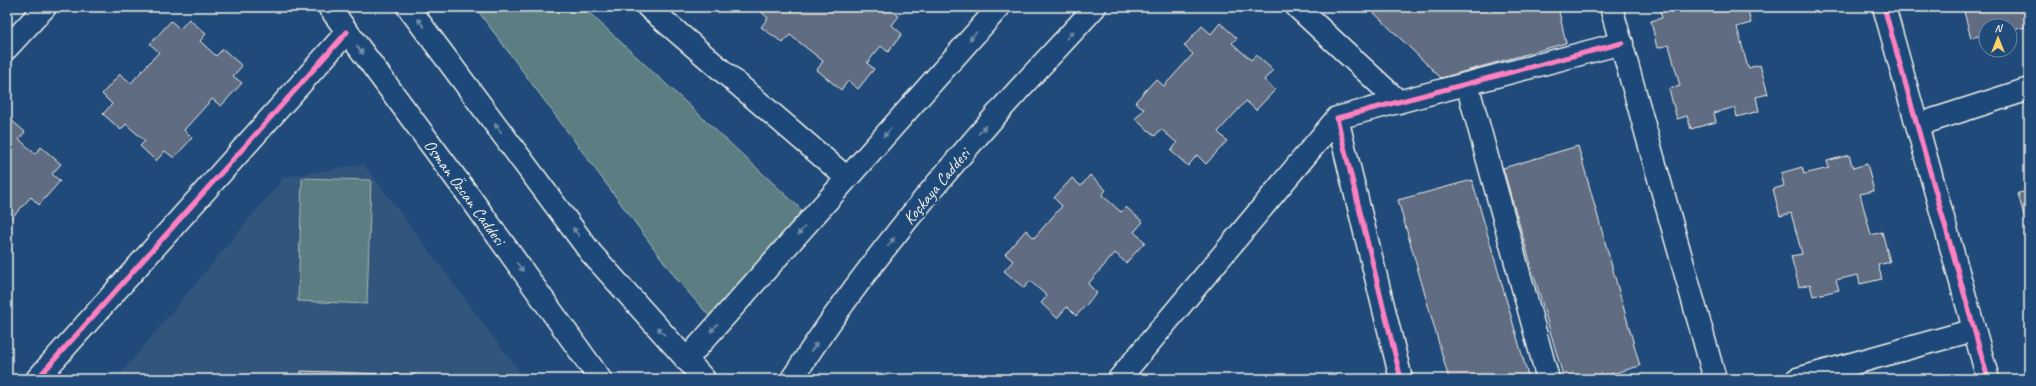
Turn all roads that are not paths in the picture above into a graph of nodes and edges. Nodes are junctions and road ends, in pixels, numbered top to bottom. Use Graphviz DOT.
graph roads {
  1 [pos="45,7"];
  2 [pos="329,7"];
  3 [pos="408,7"];
  4 [pos="648,7"];
  5 [pos="999,7"];
  6 [pos="1095,7"];
  7 [pos="1297,7"];
  8 [pos="1611,7"];
  9 [pos="1884,7"];
  10 [pos="347,32"];
  11 [pos="1622,44"];
  12 [pos="7,48"];
  13 [pos="1467,84"];
  14 [pos="2029,89"];
  15 [pos="1399,102"];
  16 [pos="1337,118"];
  17 [pos="1917,125"];
  18 [pos="847,178"];
  19 [pos="1974,330"];
  20 [pos="686,360"];
  21 [pos="37,379"];
  22 [pos="600,379"];
  23 [pos="704,379"];
  24 [pos="792,379"];
  25 [pos="1119,379"];
  26 [pos="1401,379"];
  27 [pos="1548,379"];
  28 [pos="1715,379"];
  29 [pos="1797,379"];
  30 [pos="1988,379"];
  1 -- 12 [label="street"];
  2 -- 10 [label="street, Osman Özcan Caddesi"];
  20 -- 3 [label="street, one-way"];
  4 -- 18 [label="street"];
  5 -- 18 [label="street, one-way"];
  24 -- 6 [label="street, Koçkaya Caddesi, one-way"];
  7 -- 15 [label="street"];
  8 -- 11 [label="street"];
  9 -- 17 [label="street"];
  10 -- 21 [label="street"];
  10 -- 22 [label="street, Osman Özcan Caddesi, one-way"];
  11 -- 13 [label="street"];
  11 -- 28 [label="street"];
  13 -- 15 [label="street"];
  13 -- 27 [label="street"];
  14 -- 17 [label="street"];
  15 -- 16 [label="street"];
  16 -- 25 [label="street"];
  16 -- 26 [label="street"];
  17 -- 19 [label="street"];
  18 -- 20 [label="street, one-way"];
  19 -- 29 [label="street"];
  19 -- 30 [label="street"];
  20 -- 23 [label="street"];
}
